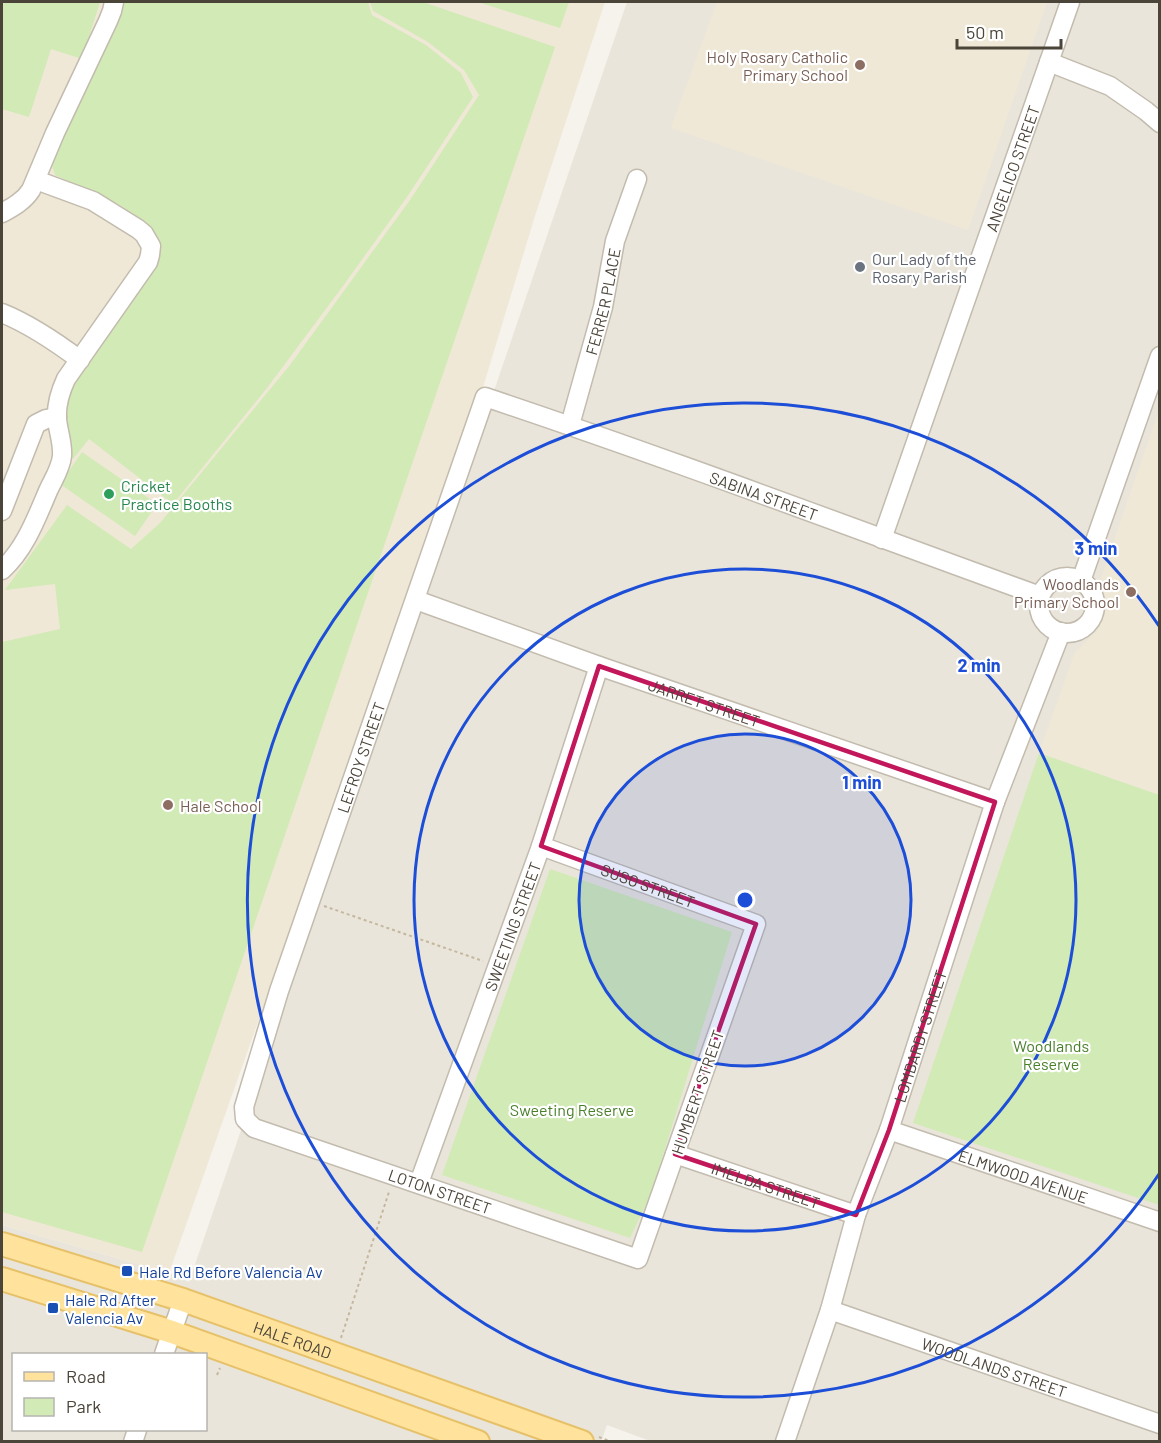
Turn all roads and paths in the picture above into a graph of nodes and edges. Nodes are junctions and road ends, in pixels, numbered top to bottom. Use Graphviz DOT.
graph roads {
  1 [pos="114,2"];
  2 [pos="1070,2"];
  3 [pos="1048,62"];
  4 [pos="1160,123"];
  5 [pos="637,179"];
  6 [pos="36,180"];
  7 [pos="2,213"];
  8 [pos="2,313"];
  9 [pos="1160,356"];
  10 [pos="80,360"];
  11 [pos="485,397"];
  12 [pos="57,417"];
  13 [pos="570,425"];
  14 [pos="2,511"];
  15 [pos="882,539"];
  16 [pos="2,567"];
  17 [pos="1081,581"];
  18 [pos="1040,596"];
  19 [pos="416,600"];
  20 [pos="1060,632"];
  21 [pos="599,666"];
  22 [pos="995,802"];
  23 [pos="541,846"];
  24 [pos="310,902"];
  25 [pos="756,924"];
  26 [pos="497,966"];
  27 [pos="245,1119"];
  28 [pos="890,1130"];
  29 [pos="675,1154"];
  30 [pos="394,1175"];
  31 [pos="419,1183"];
  32 [pos="856,1215"];
  33 [pos="1160,1222"];
  34 [pos="2,1244"];
  35 [pos="638,1259"];
  36 [pos="2,1279"];
  37 [pos="183,1300"];
  38 [pos="830,1310"];
  39 [pos="172,1332"];
  40 [pos="339,1344"];
  41 [pos="164,1353"];
  42 [pos="527,1423"];
  43 [pos="1160,1424"];
  44 [pos="478,1442"];
  45 [pos="560,1442"];
  46 [pos="582,1442"];
  47 [pos="785,1442"];
  1 -- 6 [label="street"];
  2 -- 3 [label="street, ANGELICO STREET"];
  3 -- 4 [label="street"];
  3 -- 15 [label="street, ANGELICO STREET"];
  5 -- 13 [label="street, FERRER PLACE"];
  6 -- 7 [label="street"];
  6 -- 10 [label="street"];
  8 -- 10 [label="street"];
  9 -- 17 [label="street"];
  10 -- 12 [label="street"];
  11 -- 13 [label="street, SABINA STREET"];
  11 -- 19 [label="street, LEFROY STREET"];
  12 -- 14 [label="street"];
  12 -- 16 [label="street"];
  13 -- 15 [label="street, SABINA STREET"];
  15 -- 18 [label="street, SABINA STREET"];
  17 -- 18 [label="street"];
  17 -- 20 [label="street"];
  18 -- 20 [label="street"];
  19 -- 21 [label="street, JARRET STREET"];
  19 -- 24 [label="street, LEFROY STREET"];
  20 -- 22 [label="street, LOMBARDY STREET"];
  21 -- 22 [label="street, JARRET STREET"];
  21 -- 23 [label="street, SWEETING STREET"];
  22 -- 28 [label="street, LOMBARDY STREET"];
  23 -- 25 [label="street, SUSO STREET"];
  23 -- 26 [label="street, SWEETING STREET"];
  24 -- 26 [label="path"];
  24 -- 27 [label="street, LEFROY STREET"];
  25 -- 29 [label="street, HUMBERT STREET"];
  26 -- 31 [label="street, SWEETING STREET"];
  27 -- 30 [label="street, LOTON STREET"];
  28 -- 32 [label="street, LOMBARDY STREET"];
  28 -- 33 [label="street, ELMWOOD AVENUE"];
  29 -- 32 [label="street, IMELDA STREET"];
  29 -- 35 [label="street, HUMBERT STREET"];
  30 -- 31 [label="street, LOTON STREET"];
  30 -- 40 [label="path"];
  31 -- 35 [label="street, LOTON STREET"];
  32 -- 38 [label="street, LOMBARDY STREET"];
  34 -- 37 [label="main road, HALE ROAD"];
  36 -- 39 [label="main road, HALE ROAD"];
  37 -- 39 [label="street"];
  37 -- 42 [label="main road, HALE ROAD"];
  38 -- 43 [label="street, WOODLANDS STREET"];
  38 -- 47 [label="street, LOMBARDY STREET"];
  39 -- 41 [label="street"];
  39 -- 44 [label="main road, HALE ROAD"];
  42 -- 45 [label="street"];
  42 -- 46 [label="main road, HALE ROAD"];
}
